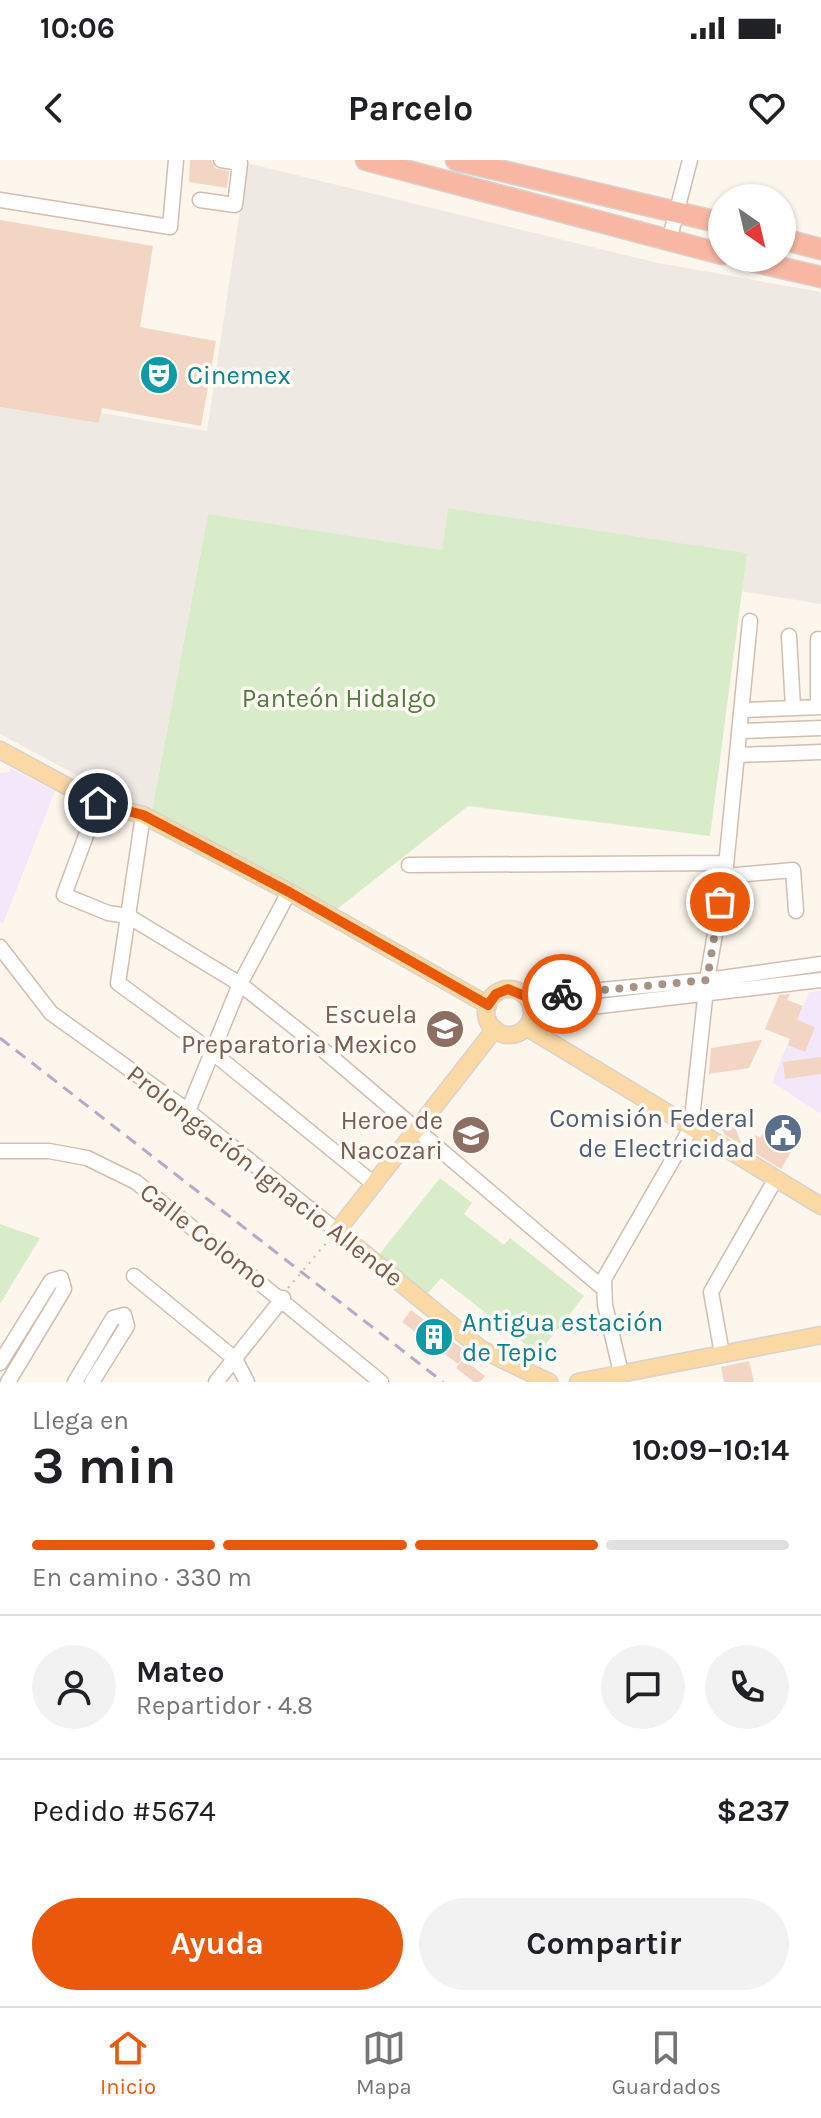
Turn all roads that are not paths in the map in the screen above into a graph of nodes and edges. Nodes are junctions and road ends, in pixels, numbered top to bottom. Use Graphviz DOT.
graph roads {
  1 [pos="176,160"];
  2 [pos="221,160"];
  3 [pos="366,160"];
  4 [pos="456,160"];
  5 [pos="690,160"];
  6 [pos="408,165"];
  7 [pos="0,200"];
  8 [pos="200,200"];
  9 [pos="678,212"];
  10 [pos="708,220"];
  11 [pos="669,241"];
  12 [pos="796,243"];
  13 [pos="821,249"];
  14 [pos="708,251"];
  15 [pos="796,271"];
  16 [pos="821,277"];
  17 [pos="750,621"];
  18 [pos="789,636"];
  19 [pos="818,639"];
  20 [pos="820,707"];
  21 [pos="793,708"];
  22 [pos="743,710"];
  23 [pos="821,728"];
  24 [pos="741,731"];
  25 [pos="0,750"];
  26 [pos="821,752"];
  27 [pos="738,755"];
  28 [pos="98,803"];
  29 [pos="143,815"];
  30 [pos="409,865"];
  31 [pos="726,870"];
  32 [pos="289,892"];
  33 [pos="796,911"];
  34 [pos="128,916"];
  35 [pos="0,947"];
  36 [pos="821,964"];
  37 [pos="707,980"];
  38 [pos="821,980"];
  39 [pos="240,984"];
  40 [pos="707,996"];
  41 [pos="488,1005"];
  42 [pos="528,1013"];
  43 [pos="495,1029"];
  44 [pos="212,1052"];
  45 [pos="188,1111"];
  46 [pos="691,1128"];
  47 [pos="417,1130"];
  48 [pos="0,1151"];
  49 [pos="775,1180"];
  50 [pos="374,1184"];
  51 [pos="821,1206"];
  52 [pos="337,1231"];
  53 [pos="134,1276"];
  54 [pos="604,1289"];
  55 [pos="283,1298"];
  56 [pos="821,1335"];
  57 [pos="722,1354"];
  58 [pos="235,1359"];
  59 [pos="0,1363"];
  60 [pos="621,1373"];
  61 [pos="8,1382"];
  62 [pos="75,1382"];
  63 [pos="92,1382"];
  64 [pos="216,1382"];
  65 [pos="247,1382"];
  66 [pos="381,1382"];
  67 [pos="549,1382"];
  68 [pos="578,1382"];
  1 -- 7 [label="street"];
  2 -- 8 [label="street"];
  3 -- 6 [label="highway"];
  4 -- 9 [label="highway"];
  5 -- 9 [label="street"];
  6 -- 11 [label="highway"];
  9 -- 10 [label="highway"];
  9 -- 11 [label="street"];
  11 -- 14 [label="highway"];
  12 -- 13 [label="highway"];
  15 -- 16 [label="highway"];
  17 -- 22 [label="street"];
  18 -- 21 [label="street"];
  19 -- 20 [label="street"];
  20 -- 21 [label="street"];
  21 -- 22 [label="street"];
  22 -- 24 [label="street"];
  23 -- 24 [label="street"];
  24 -- 27 [label="street"];
  25 -- 28 [label="main road"];
  26 -- 27 [label="street"];
  27 -- 31 [label="street"];
  28 -- 29 [label="main road"];
  28 -- 34 [label="street"];
  29 -- 32 [label="main road"];
  29 -- 34 [label="street"];
  30 -- 31 [label="street"];
  31 -- 33 [label="street"];
  31 -- 37 [label="street"];
  32 -- 39 [label="street"];
  32 -- 41 [label="main road"];
  34 -- 39 [label="street"];
  34 -- 44 [label="street"];
  35 -- 45 [label="street, Prolongación Ignacio Allende"];
  36 -- 37 [label="street"];
  37 -- 40 [label="street"];
  37 -- 42 [label="street"];
  38 -- 40 [label="street"];
  39 -- 44 [label="street"];
  39 -- 47 [label="street"];
  40 -- 42 [label="street"];
  40 -- 46 [label="street"];
  41 -- 42 [label="main road"];
  41 -- 43 [label="main road"];
  42 -- 43 [label="main road"];
  42 -- 46 [label="main road"];
  43 -- 47 [label="main road"];
  44 -- 45 [label="street"];
  44 -- 50 [label="street"];
  45 -- 52 [label="street, Prolongación Ignacio Allende"];
  46 -- 49 [label="main road"];
  46 -- 54 [label="street"];
  47 -- 50 [label="main road"];
  47 -- 54 [label="street"];
  48 -- 55 [label="street, Calle Colomo"];
  49 -- 51 [label="main road"];
  49 -- 57 [label="street"];
  50 -- 52 [label="main road"];
  52 -- 67 [label="main road, Prolongación Ignacio Allende"];
  53 -- 58 [label="street"];
  54 -- 60 [label="street"];
  55 -- 58 [label="street"];
  55 -- 66 [label="street, Calle Colomo"];
  56 -- 57 [label="main road"];
  57 -- 60 [label="main road"];
  58 -- 64 [label="street"];
  58 -- 65 [label="street"];
  59 -- 61 [label="street"];
  60 -- 68 [label="main road"];
  62 -- 63 [label="street"];
}
